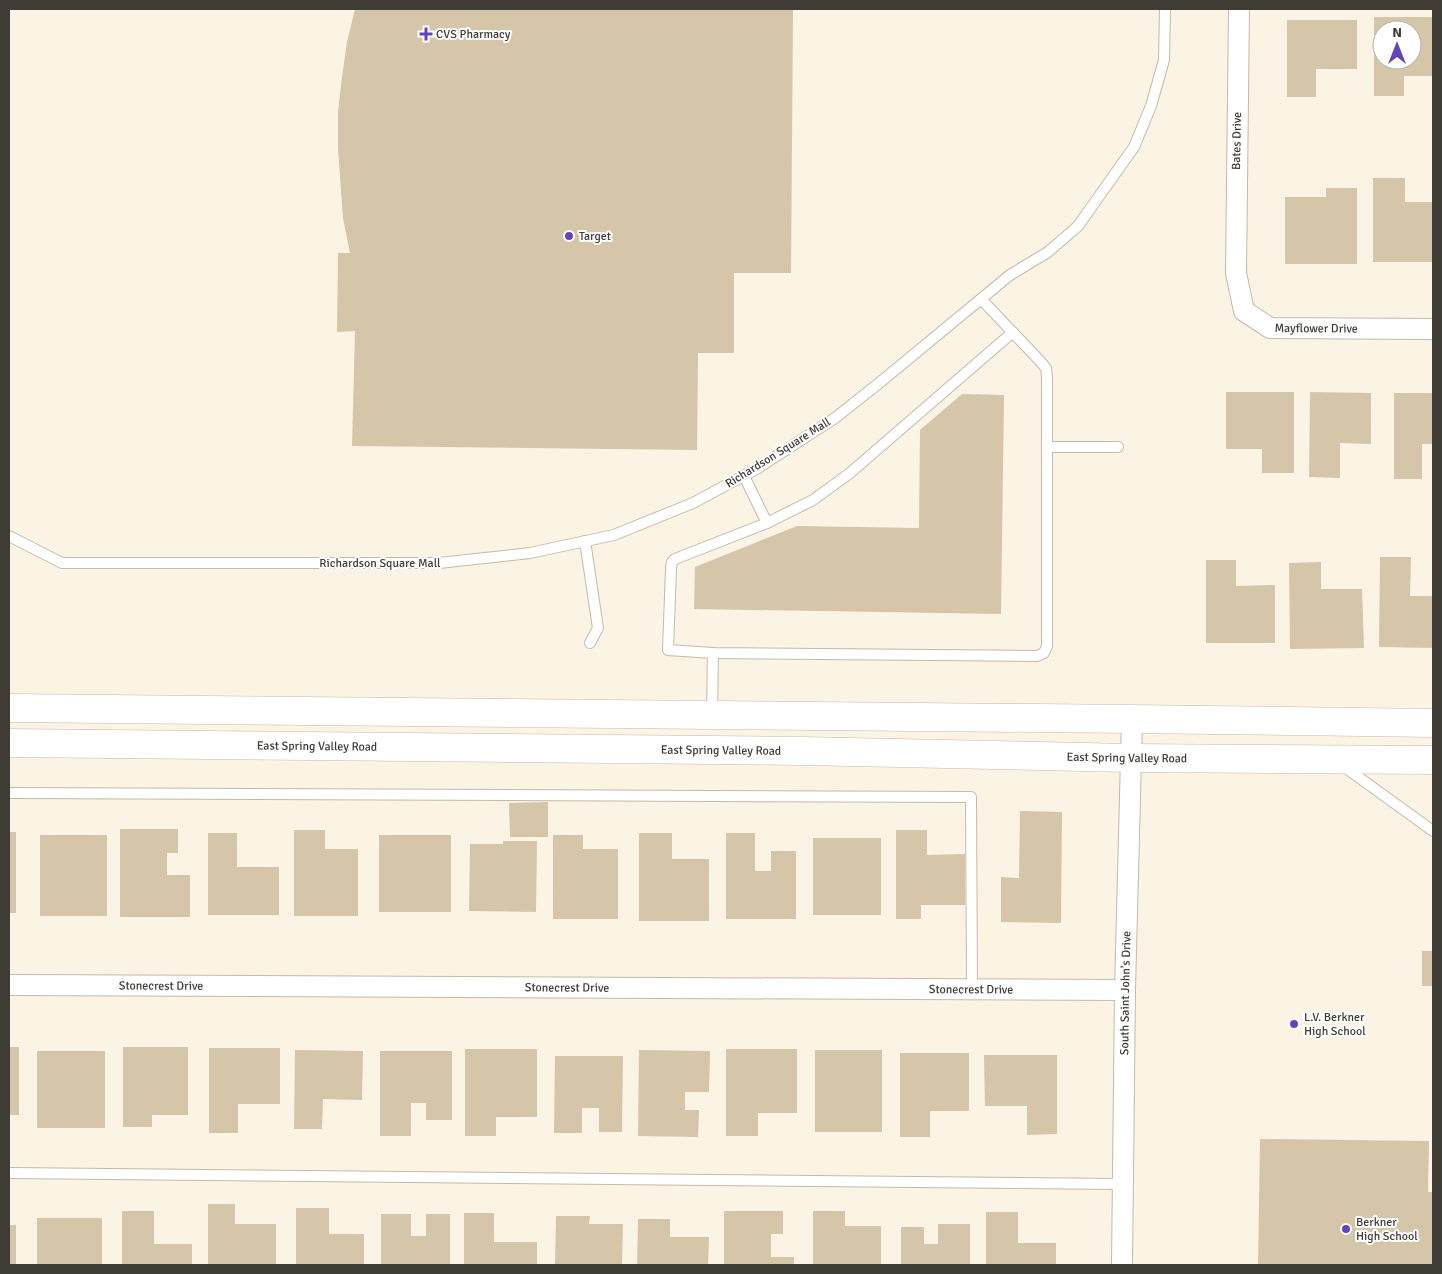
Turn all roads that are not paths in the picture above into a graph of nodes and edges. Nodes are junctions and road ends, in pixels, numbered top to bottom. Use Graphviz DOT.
graph roads {
  1 [pos="1165,9"];
  2 [pos="1239,9"];
  3 [pos="1236,272"];
  4 [pos="981,299"];
  5 [pos="1433,329"];
  6 [pos="1013,332"];
  7 [pos="1047,447"];
  8 [pos="1118,447"];
  9 [pos="744,476"];
  10 [pos="767,523"];
  11 [pos="9,536"];
  12 [pos="585,541"];
  13 [pos="590,644"];
  14 [pos="713,653"];
  15 [pos="9,708"];
  16 [pos="58,708"];
  17 [pos="712,714"];
  18 [pos="1132,719"];
  19 [pos="1433,723"];
  20 [pos="9,743"];
  21 [pos="55,743"];
  22 [pos="712,750"];
  23 [pos="1130,758"];
  24 [pos="1334,759"];
  25 [pos="1433,760"];
  26 [pos="9,793"];
  27 [pos="1433,831"];
  28 [pos="9,985"];
  29 [pos="972,989"];
  30 [pos="1125,990"];
  31 [pos="9,1173"];
  32 [pos="1123,1184"];
  33 [pos="1122,1265"];
  1 -- 4 [label="lane, Richardson Square Mall"];
  2 -- 3 [label="street, Bates Drive"];
  3 -- 5 [label="street, Mayflower Drive"];
  4 -- 6 [label="lane"];
  4 -- 9 [label="lane, Richardson Square Mall"];
  6 -- 7 [label="lane"];
  6 -- 10 [label="lane"];
  7 -- 8 [label="lane"];
  7 -- 14 [label="lane"];
  9 -- 10 [label="lane"];
  9 -- 12 [label="lane, Richardson Square Mall"];
  10 -- 14 [label="lane"];
  11 -- 12 [label="lane, Richardson Square Mall"];
  12 -- 13 [label="lane"];
  14 -- 17 [label="lane"];
  15 -- 16 [label="street"];
  16 -- 17 [label="street"];
  16 -- 21 [label="street"];
  17 -- 18 [label="street"];
  17 -- 22 [label="street"];
  18 -- 19 [label="street"];
  18 -- 23 [label="street, South Saint John's Drive"];
  20 -- 21 [label="street, East Spring Valley Road"];
  21 -- 22 [label="street, East Spring Valley Road"];
  22 -- 23 [label="street, East Spring Valley Road"];
  23 -- 24 [label="street, East Spring Valley Road"];
  23 -- 30 [label="street, South Saint John's Drive"];
  24 -- 25 [label="street, East Spring Valley Road"];
  24 -- 27 [label="lane"];
  26 -- 29 [label="lane"];
  28 -- 29 [label="street, Stonecrest Drive"];
  29 -- 30 [label="street, Stonecrest Drive"];
  30 -- 32 [label="street, South Saint John's Drive"];
  31 -- 32 [label="lane"];
  32 -- 33 [label="street, South Saint John's Drive"];
}
